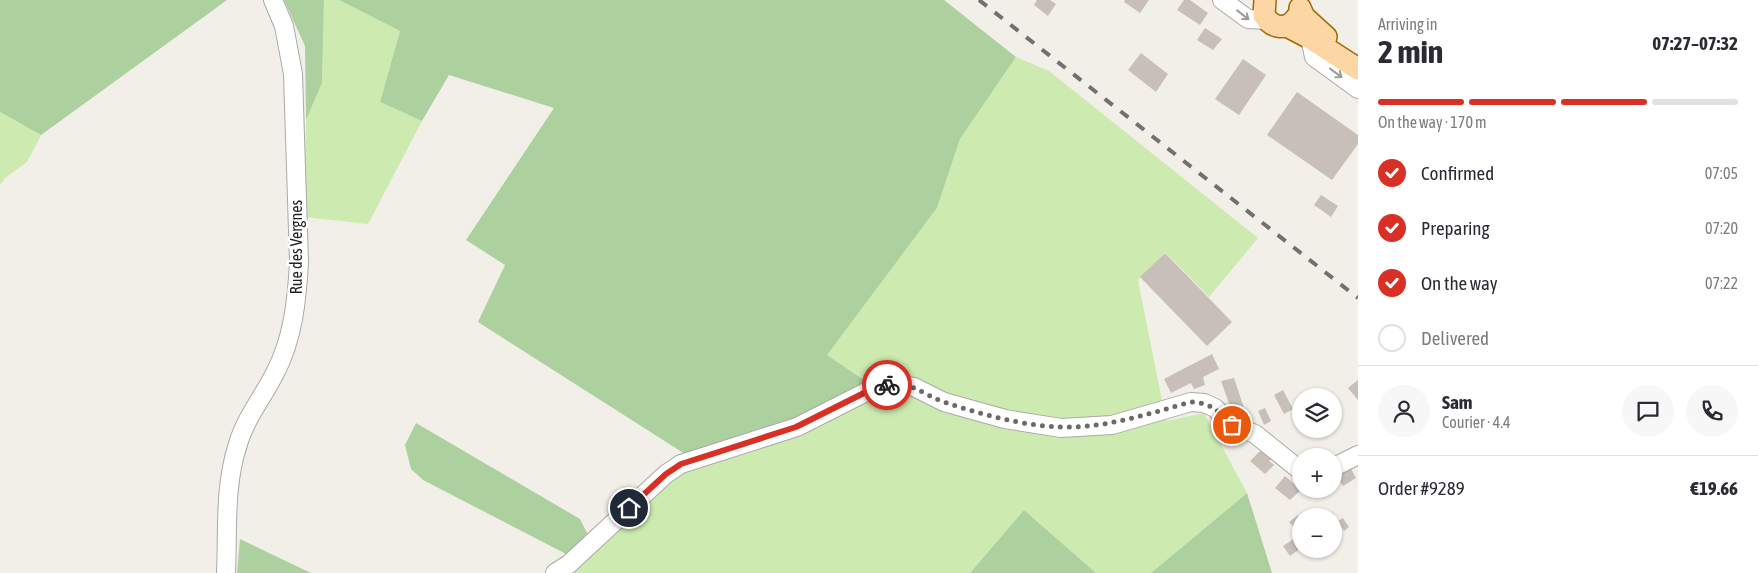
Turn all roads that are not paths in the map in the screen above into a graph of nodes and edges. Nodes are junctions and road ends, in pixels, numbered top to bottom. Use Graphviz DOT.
graph roads {
  1 [pos="273,0"];
  2 [pos="1222,0"];
  3 [pos="1299,2"];
  4 [pos="1261,8"];
  5 [pos="1287,26"];
  6 [pos="1310,38"];
  7 [pos="1358,65"];
  8 [pos="1358,69"];
  9 [pos="1358,89"];
  10 [pos="1358,455"];
  11 [pos="1342,463"];
  12 [pos="1292,464"];
  13 [pos="226,573"];
  14 [pos="555,573"];
  1 -- 13 [label="street, Rue des Vergnes"];
  2 -- 4 [label="street, one-way"];
  3 -- 5 [label="main road"];
  3 -- 7 [label="main road"];
  4 -- 5 [label="main road"];
  5 -- 6 [label="main road"];
  6 -- 8 [label="main road"];
  6 -- 9 [label="street, one-way"];
  10 -- 11 [label="street"];
  12 -- 14 [label="street"];
}
